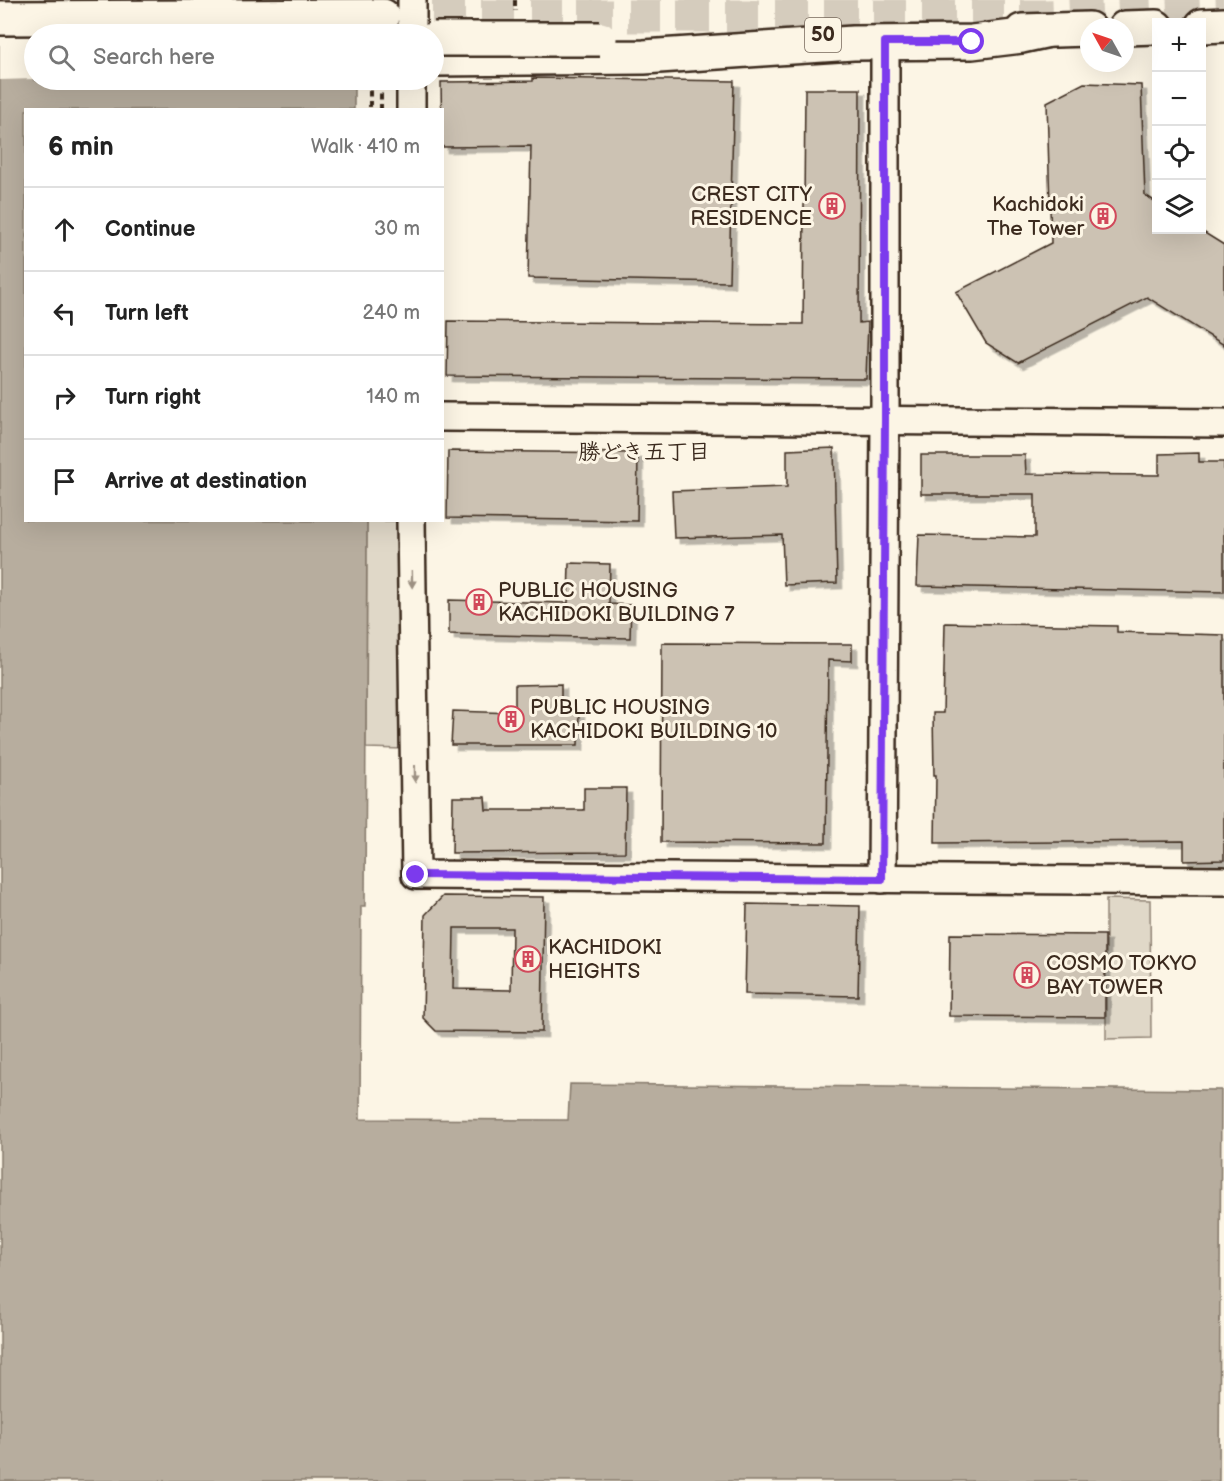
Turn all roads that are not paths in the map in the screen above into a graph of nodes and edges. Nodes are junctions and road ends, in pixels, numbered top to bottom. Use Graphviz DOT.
graph roads {
  1 [pos="412,0"];
  2 [pos="382,16"];
  3 [pos="0,18"];
  4 [pos="412,24"];
  5 [pos="1224,25"];
  6 [pos="1206,26"];
  7 [pos="1152,27"];
  8 [pos="0,28"];
  9 [pos="1134,28"];
  10 [pos="24,29"];
  11 [pos="1080,29"];
  12 [pos="1045,31"];
  13 [pos="444,39"];
  14 [pos="885,42"];
  15 [pos="444,58"];
  16 [pos="411,90"];
  17 [pos="411,108"];
  18 [pos="444,417"];
  19 [pos="885,420"];
  20 [pos="1224,423"];
  21 [pos="411,522"];
  22 [pos="882,879"];
  23 [pos="1224,881"];
  1 -- 4 [label="street"];
  2 -- 3 [label="main road"];
  5 -- 6 [label="main road"];
  7 -- 9 [label="main road"];
  8 -- 10 [label="main road"];
  11 -- 12 [label="main road, 50"];
  12 -- 13 [label="main road, 50, bridge"];
  12 -- 14 [label="main road"];
  14 -- 15 [label="main road"];
  14 -- 19 [label="street"];
  16 -- 17 [label="street"];
  18 -- 19 [label="street"];
  19 -- 20 [label="street"];
  19 -- 22 [label="street"];
  21 -- 22 [label="street, one-way"];
  22 -- 23 [label="street"];
}
